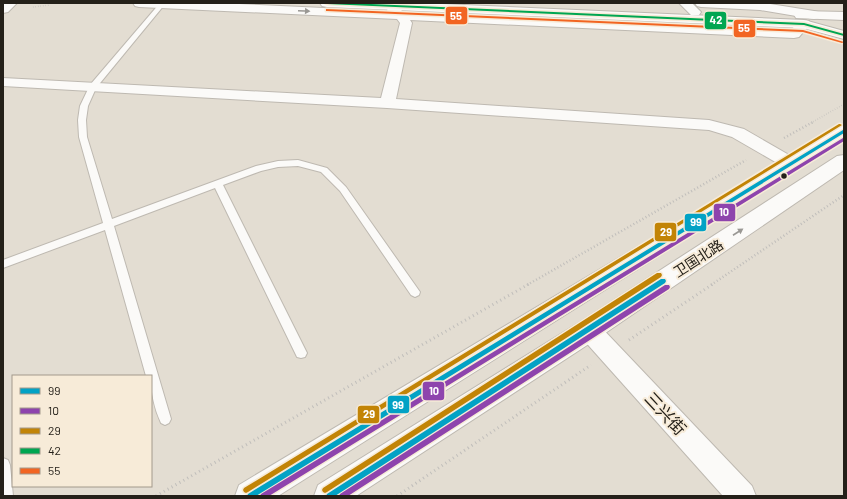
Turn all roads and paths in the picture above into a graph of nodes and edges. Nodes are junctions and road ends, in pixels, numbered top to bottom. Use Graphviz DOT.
graph roads {
  1 [pos="10,3"];
  2 [pos="139,3"];
  3 [pos="327,3"];
  4 [pos="490,3"];
  5 [pos="162,4"];
  6 [pos="50,5"];
  7 [pos="693,5"];
  8 [pos="386,6"];
  9 [pos="33,7"];
  10 [pos="3,8"];
  11 [pos="402,16"];
  12 [pos="844,16"];
  13 [pos="809,20"];
  14 [pos="844,35"];
  15 [pos="3,82"];
  16 [pos="93,87"];
  17 [pos="387,103"];
  18 [pos="844,104"];
  19 [pos="844,131"];
  20 [pos="766,149"];
  21 [pos="844,161"];
  22 [pos="790,163"];
  23 [pos="218,184"];
  24 [pos="109,224"];
  25 [pos="3,264"];
  26 [pos="415,292"];
  27 [pos="589,330"];
  28 [pos="301,353"];
  29 [pos="165,419"];
  30 [pos="3,465"];
  31 [pos="6,496"];
  32 [pos="156,496"];
  33 [pos="250,496"];
  34 [pos="329,496"];
  35 [pos="742,496"];
  1 -- 10 [label="main road"];
  2 -- 5 [label="street"];
  3 -- 8 [label="main road"];
  4 -- 7 [label="main road"];
  5 -- 11 [label="street, one-way"];
  5 -- 16 [label="lane"];
  6 -- 9 [label="path"];
  7 -- 13 [label="main road"];
  8 -- 11 [label="street"];
  8 -- 13 [label="main road"];
  11 -- 13 [label="street"];
  11 -- 17 [label="street"];
  12 -- 13 [label="main road"];
  13 -- 14 [label="main road"];
  15 -- 16 [label="street"];
  16 -- 17 [label="street"];
  16 -- 24 [label="lane"];
  17 -- 20 [label="street"];
  18 -- 20 [label="path"];
  19 -- 22 [label="main road"];
  20 -- 22 [label="street"];
  20 -- 32 [label="path"];
  27 -- 21 [label="main road, 卫国北路, one-way"];
  22 -- 33 [label="main road"];
  23 -- 24 [label="lane"];
  23 -- 26 [label="lane"];
  23 -- 28 [label="lane"];
  24 -- 25 [label="lane"];
  24 -- 29 [label="lane"];
  27 -- 34 [label="main road, 卫国北路"];
  27 -- 35 [label="street, 三兴街"];
  30 -- 31 [label="lane"];
}
